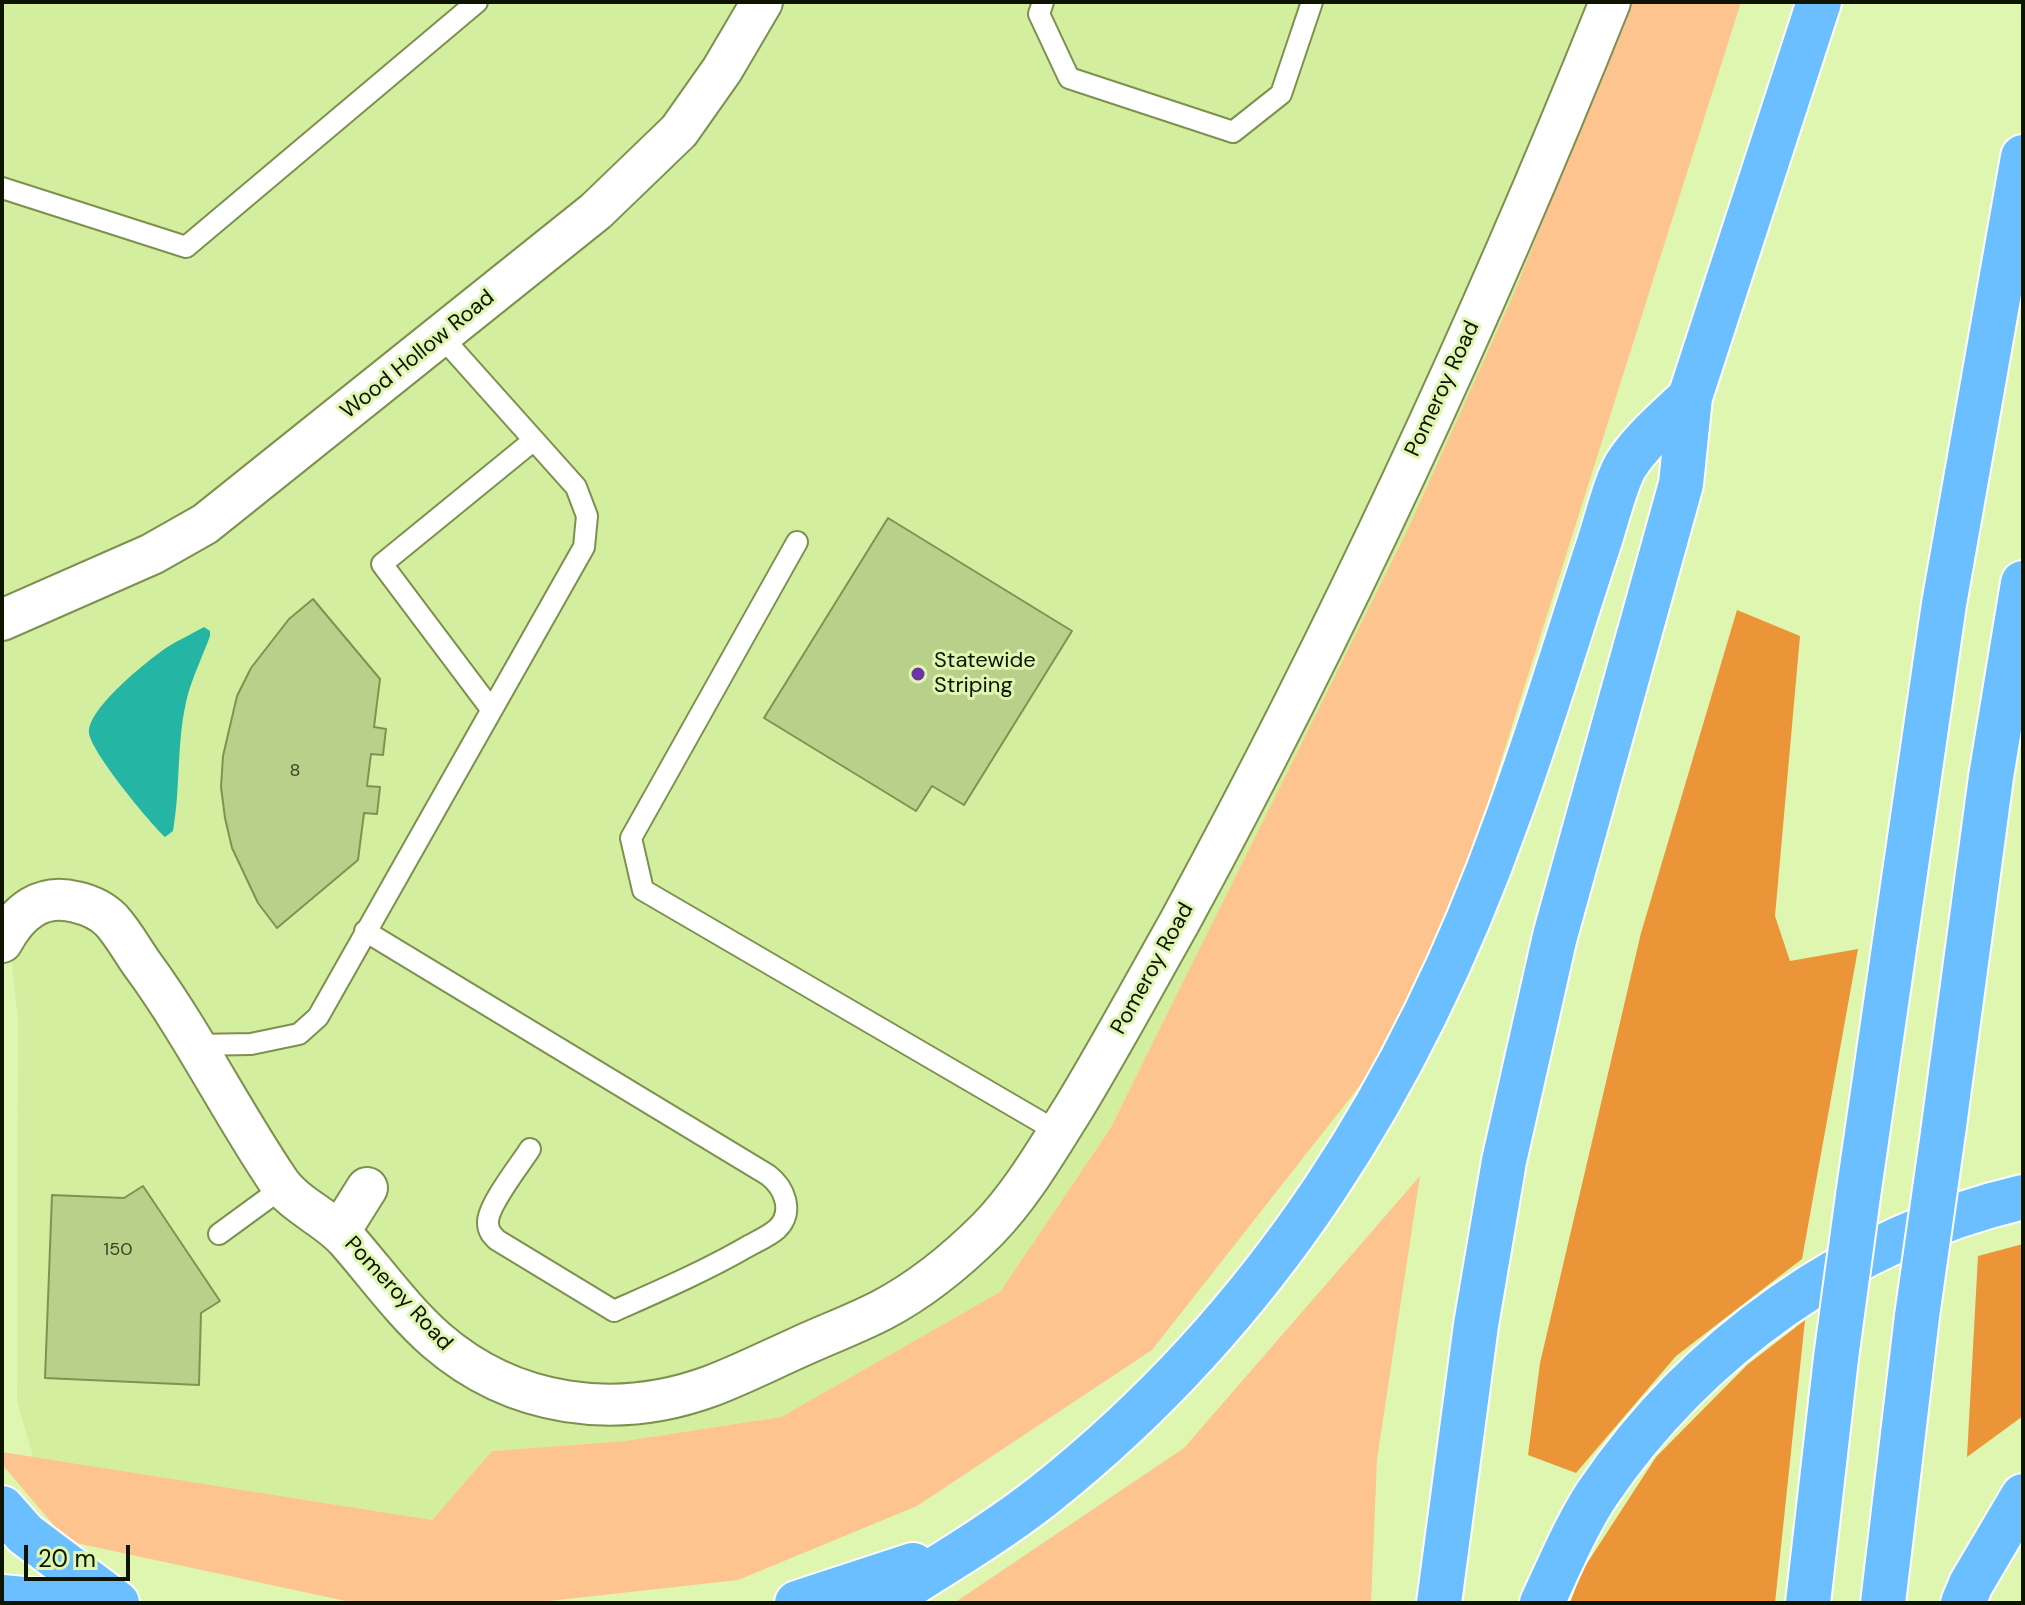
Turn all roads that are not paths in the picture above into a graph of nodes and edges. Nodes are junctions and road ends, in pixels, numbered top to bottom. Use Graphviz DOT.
graph roads {
  1 [pos="477,2"];
  2 [pos="762,2"];
  3 [pos="1043,2"];
  4 [pos="1312,2"];
  5 [pos="1610,2"];
  6 [pos="1819,2"];
  7 [pos="2023,157"];
  8 [pos="2,188"];
  9 [pos="441,336"];
  10 [pos="1690,397"];
  11 [pos="534,440"];
  12 [pos="797,542"];
  13 [pos="2023,583"];
  14 [pos="2,620"];
  15 [pos="491,709"];
  16 [pos="365,931"];
  17 [pos="2,942"];
  18 [pos="195,1045"];
  19 [pos="1058,1132"];
  20 [pos="530,1149"];
  21 [pos="282,1188"];
  22 [pos="367,1188"];
  23 [pos="2023,1197"];
  24 [pos="340,1231"];
  25 [pos="219,1234"];
  26 [pos="2023,1496"];
  27 [pos="2,1508"];
  28 [pos="976,1544"];
  29 [pos="2,1597"];
  30 [pos="67,1603"];
  31 [pos="117,1603"];
  32 [pos="797,1603"];
  33 [pos="881,1603"];
  34 [pos="1439,1603"];
  35 [pos="1542,1603"];
  36 [pos="1808,1603"];
  37 [pos="1883,1603"];
  38 [pos="1963,1603"];
  1 -- 8 [label="lane"];
  2 -- 9 [label="street, Wood Hollow Road"];
  3 -- 4 [label="lane"];
  5 -- 19 [label="street, Pomeroy Road"];
  6 -- 10 [label="highway"];
  7 -- 36 [label="highway, bridge"];
  9 -- 11 [label="lane"];
  9 -- 14 [label="street, Wood Hollow Road"];
  10 -- 28 [label="highway"];
  10 -- 34 [label="highway"];
  11 -- 15 [label="lane"];
  11 -- 15 [label="lane"];
  12 -- 19 [label="lane"];
  13 -- 37 [label="highway, bridge"];
  15 -- 16 [label="lane"];
  16 -- 18 [label="lane"];
  16 -- 20 [label="lane"];
  17 -- 18 [label="street, Pomeroy Road"];
  18 -- 21 [label="street, Pomeroy Road"];
  19 -- 24 [label="street, Pomeroy Road"];
  21 -- 24 [label="street, Pomeroy Road"];
  21 -- 25 [label="lane"];
  22 -- 24 [label="street, Pomeroy Road"];
  23 -- 35 [label="highway"];
  26 -- 38 [label="highway"];
  27 -- 31 [label="highway"];
  28 -- 32 [label="highway"];
  28 -- 33 [label="highway"];
  29 -- 30 [label="highway"];
}
